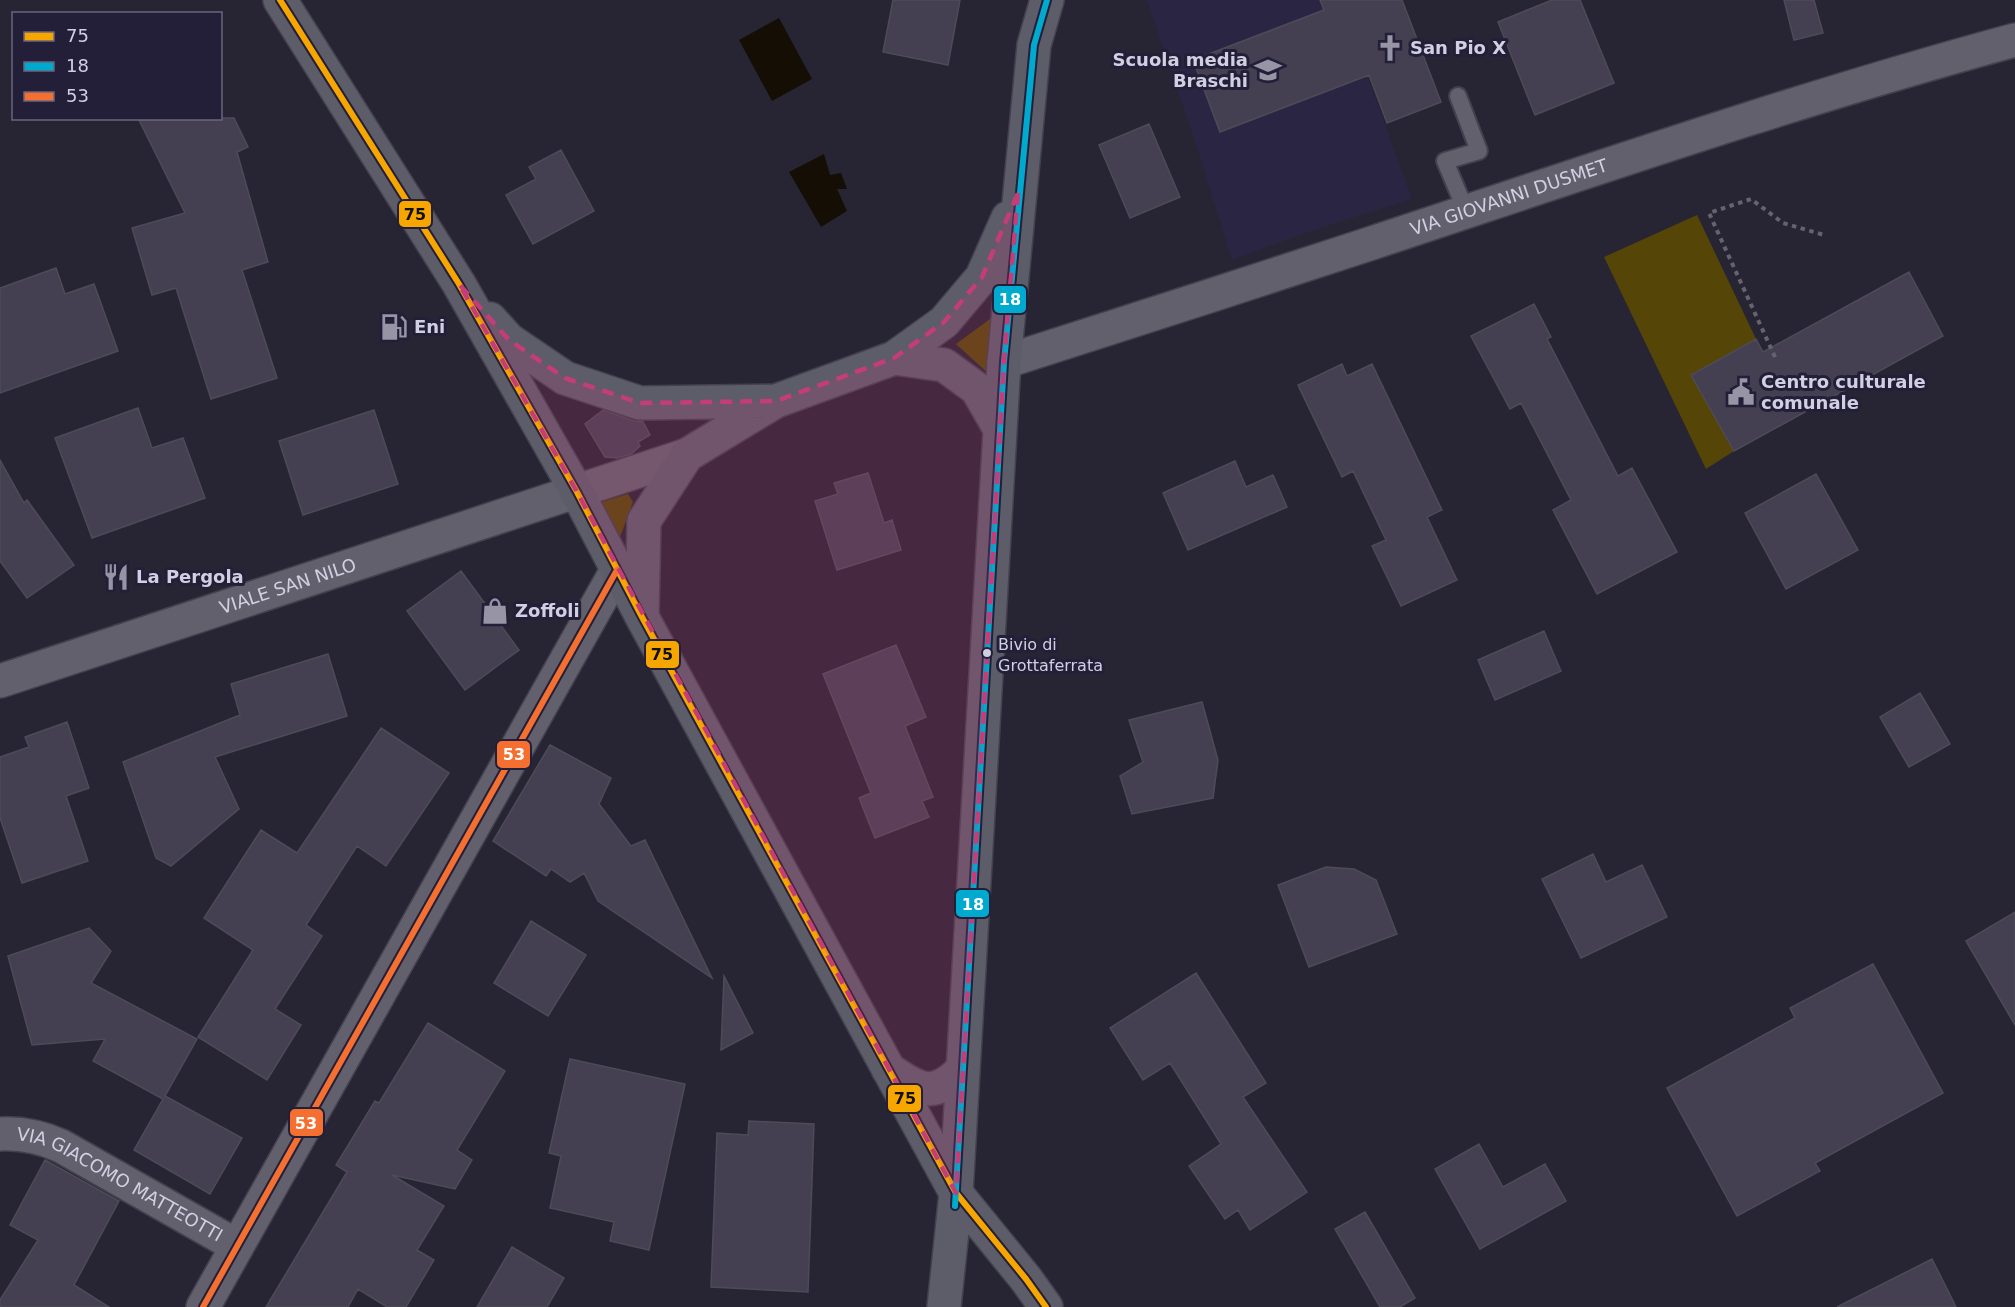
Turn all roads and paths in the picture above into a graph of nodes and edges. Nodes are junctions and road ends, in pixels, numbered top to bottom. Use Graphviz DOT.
graph roads {
  1 [pos="280,0"];
  2 [pos="1047,0"];
  3 [pos="2015,40"];
  4 [pos="1458,96"];
  5 [pos="1018,194"];
  6 [pos="1466,212"];
  7 [pos="1824,235"];
  8 [pos="459,284"];
  9 [pos="1775,357"];
  10 [pos="894,358"];
  11 [pos="1004,362"];
  12 [pos="776,401"];
  13 [pos="1000,429"];
  14 [pos="687,455"];
  15 [pos="577,492"];
  16 [pos="617,570"];
  17 [pos="642,617"];
  18 [pos="0,681"];
  19 [pos="888,1069"];
  20 [pos="963,1069"];
  21 [pos="0,1134"];
  22 [pos="956,1193"];
  23 [pos="237,1246"];
  24 [pos="203,1307"];
  25 [pos="944,1307"];
  26 [pos="1046,1307"];
  1 -- 8 [label="main road"];
  2 -- 5 [label="main road"];
  3 -- 6 [label="street, VIA GIOVANNI DUSMET"];
  4 -- 6 [label="lane"];
  5 -- 10 [label="main road"];
  5 -- 11 [label="main road"];
  6 -- 11 [label="street, VIA GIOVANNI DUSMET"];
  7 -- 9 [label="path"];
  8 -- 12 [label="main road"];
  8 -- 15 [label="main road"];
  10 -- 12 [label="main road"];
  10 -- 13 [label="main road"];
  11 -- 13 [label="main road"];
  12 -- 14 [label="main road"];
  13 -- 20 [label="main road"];
  14 -- 15 [label="street, VIALE SAN NILO"];
  14 -- 17 [label="main road"];
  15 -- 16 [label="main road"];
  15 -- 18 [label="street, VIALE SAN NILO"];
  16 -- 17 [label="main road"];
  16 -- 23 [label="street"];
  17 -- 19 [label="main road"];
  19 -- 20 [label="main road"];
  19 -- 22 [label="main road"];
  20 -- 22 [label="main road"];
  21 -- 23 [label="street, VIA GIACOMO MATTEOTTI"];
  22 -- 25 [label="main road"];
  22 -- 26 [label="main road"];
  23 -- 24 [label="street"];
}
